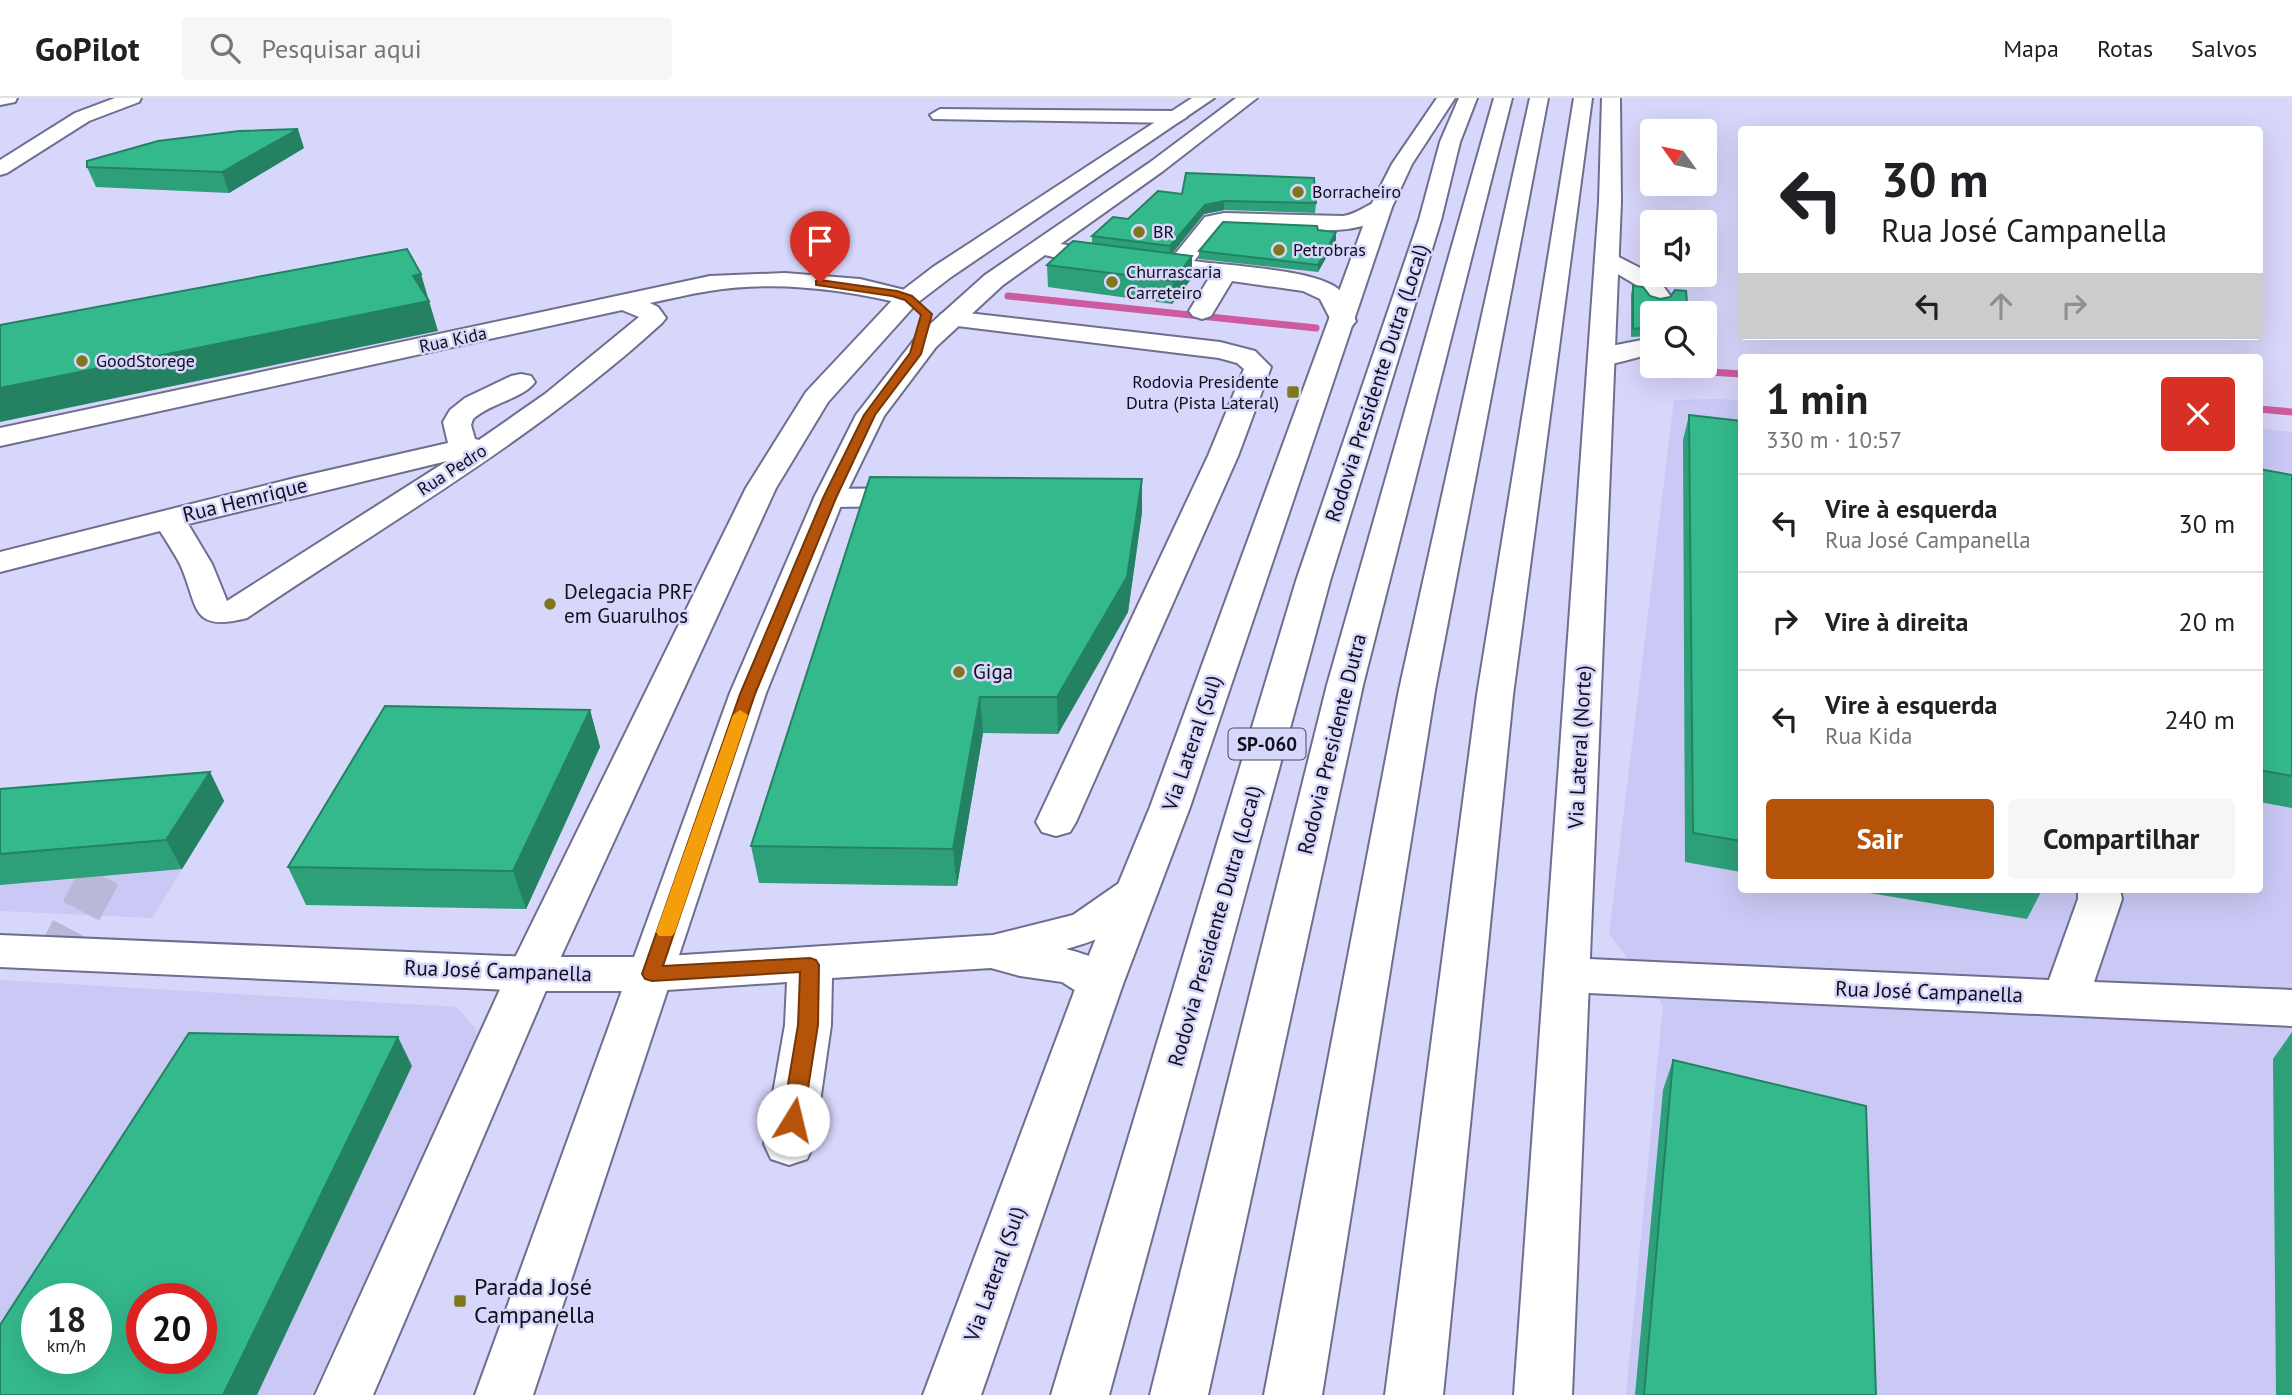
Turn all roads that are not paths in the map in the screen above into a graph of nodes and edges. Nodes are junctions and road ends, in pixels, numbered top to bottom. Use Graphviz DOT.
graph roads {
  1 [pos="8,98"];
  2 [pos="103,98"];
  3 [pos="132,98"];
  4 [pos="1205,98"];
  5 [pos="1248,98"];
  6 [pos="1446,98"];
  7 [pos="1468,98"];
  8 [pos="1503,98"];
  9 [pos="1539,98"];
  10 [pos="1583,98"];
  11 [pos="1611,98"];
  12 [pos="0,99"];
  13 [pos="940,115"];
  14 [pos="82,117"];
  15 [pos="1177,117"];
  16 [pos="1101,165"];
  17 [pos="1156,167"];
  18 [pos="0,169"];
  19 [pos="1381,207"];
  20 [pos="1053,250"];
  21 [pos="1026,257"];
  22 [pos="1607,258"];
  23 [pos="1175,268"];
  24 [pos="1224,274"];
  25 [pos="1659,297"];
  26 [pos="908,298"];
  27 [pos="626,302"];
  28 [pos="1202,311"];
  29 [pos="950,319"];
  30 [pos="1343,321"];
  31 [pos="1640,348"];
  32 [pos="916,354"];
  33 [pos="1602,359"];
  34 [pos="521,382"];
  35 [pos="0,438"];
  36 [pos="478,446"];
  37 [pos="829,498"];
  38 [pos="941,498"];
  39 [pos="169,519"];
  40 [pos="0,562"];
  41 [pos="1056,822"];
  42 [pos="1137,892"];
  43 [pos="2099,893"];
  44 [pos="0,951"];
  45 [pos="995,951"];
  46 [pos="810,965"];
  47 [pos="530,974"];
  48 [pos="652,974"];
  49 [pos="1567,975"];
  50 [pos="1100,984"];
  51 [pos="2065,998"];
  52 [pos="2292,1008"];
  53 [pos="789,1144"];
  54 [pos="344,1395"];
  55 [pos="504,1395"];
  56 [pos="952,1395"];
  57 [pos="1080,1395"];
  58 [pos="1179,1395"];
  59 [pos="1293,1395"];
  60 [pos="1414,1395"];
  61 [pos="1543,1395"];
  1 -- 12 [label="main road"];
  2 -- 14 [label="main road"];
  3 -- 14 [label="main road"];
  4 -- 15 [label="main road"];
  5 -- 17 [label="main road"];
  6 -- 19 [label="main road, Via Lateral (Sul)"];
  7 -- 57 [label="main road, Rodovia Presidente Dutra (Local) / SP-060"];
  8 -- 58 [label="main road, Rodovia Presidente Dutra / SP-060"];
  9 -- 59 [label="main road"];
  10 -- 60 [label="main road"];
  11 -- 22 [label="main road, Via Lateral (Norte)"];
  13 -- 15 [label="main road"];
  14 -- 18 [label="main road"];
  15 -- 16 [label="main road"];
  16 -- 17 [label="main road"];
  16 -- 26 [label="main road"];
  17 -- 20 [label="main road"];
  17 -- 21 [label="main road"];
  19 -- 23 [label="main road"];
  19 -- 30 [label="main road, Via Lateral (Sul)"];
  20 -- 21 [label="main road"];
  20 -- 23 [label="main road"];
  21 -- 29 [label="main road"];
  22 -- 25 [label="main road"];
  22 -- 33 [label="main road, Via Lateral (Norte)"];
  23 -- 24 [label="main road"];
  24 -- 28 [label="main road"];
  24 -- 30 [label="main road"];
  26 -- 27 [label="main road, Rua Kida"];
  26 -- 32 [label="main road"];
  26 -- 47 [label="main road"];
  27 -- 35 [label="main road, Rua Kida"];
  27 -- 36 [label="main road, Rua Pedro"];
  29 -- 32 [label="main road"];
  29 -- 41 [label="main road"];
  30 -- 42 [label="main road, Via Lateral (Sul)"];
  31 -- 33 [label="main road"];
  32 -- 37 [label="main road"];
  33 -- 49 [label="main road, Via Lateral (Norte)"];
  34 -- 36 [label="main road"];
  36 -- 39 [label="main road, Rua Hemrique"];
  36 -- 39 [label="main road, Rua Pedro"];
  37 -- 38 [label="main road"];
  37 -- 48 [label="main road"];
  39 -- 40 [label="main road, Rua Hemrique"];
  42 -- 45 [label="main road, Rua José Campanella"];
  42 -- 50 [label="main road, Via Lateral (Sul)"];
  43 -- 51 [label="main road"];
  44 -- 47 [label="main road, Rua José Campanella"];
  45 -- 46 [label="main road, Rua José Campanella"];
  45 -- 50 [label="main road, Rua José Campanella"];
  46 -- 48 [label="main road, Rua José Campanella"];
  46 -- 53 [label="main road"];
  47 -- 48 [label="main road, Rua José Campanella"];
  47 -- 54 [label="main road"];
  48 -- 55 [label="main road"];
  49 -- 51 [label="main road, Rua José Campanella"];
  49 -- 61 [label="main road, Via Lateral (Norte)"];
  50 -- 56 [label="main road, Via Lateral (Sul)"];
  51 -- 52 [label="main road, Rua José Campanella"];
}
